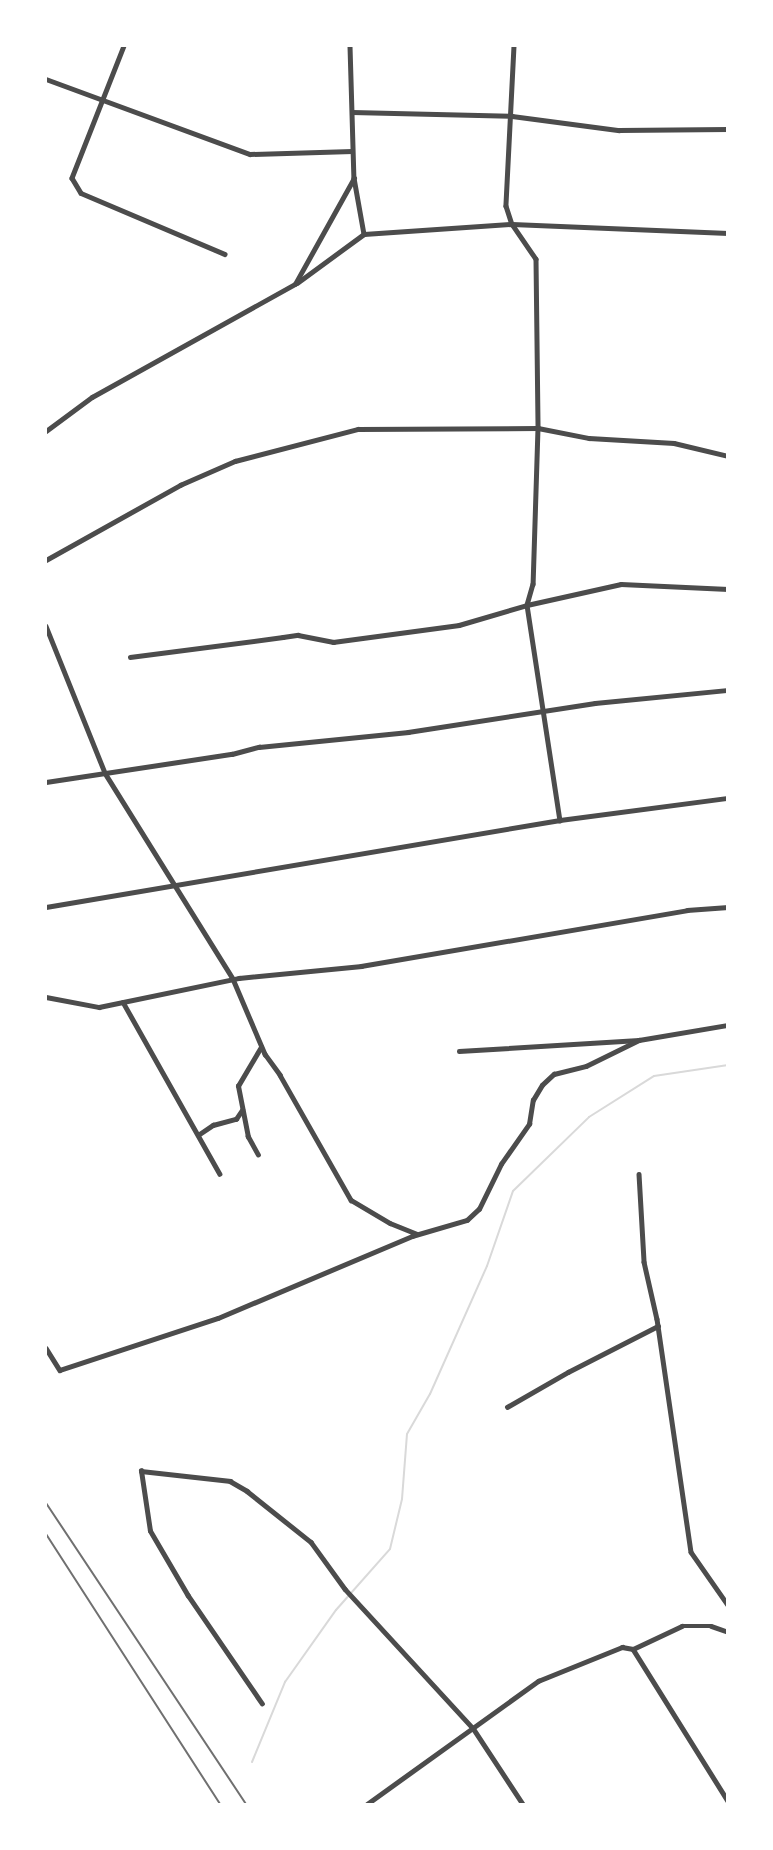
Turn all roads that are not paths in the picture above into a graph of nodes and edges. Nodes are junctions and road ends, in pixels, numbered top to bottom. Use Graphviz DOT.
graph roads {
  1 [pos="124,46"];
  2 [pos="350,46"];
  3 [pos="514,46"];
  4 [pos="46,79"];
  5 [pos="103,99"];
  6 [pos="352,112"];
  7 [pos="512,116"];
  8 [pos="727,129"];
  9 [pos="352,152"];
  10 [pos="354,178"];
  11 [pos="512,224"];
  12 [pos="727,233"];
  13 [pos="364,234"];
  14 [pos="225,254"];
  15 [pos="295,284"];
  16 [pos="538,428"];
  17 [pos="46,431"];
  18 [pos="727,456"];
  19 [pos="46,560"];
  20 [pos="727,589"];
  21 [pos="527,605"];
  22 [pos="46,626"];
  23 [pos="130,657"];
  24 [pos="727,690"];
  25 [pos="545,713"];
  26 [pos="105,773"];
  27 [pos="46,782"];
  28 [pos="727,798"];
  29 [pos="560,820"];
  30 [pos="175,885"];
  31 [pos="46,907"];
  32 [pos="727,907"];
  33 [pos="233,979"];
  34 [pos="46,997"];
  35 [pos="123,1002"];
  36 [pos="727,1025"];
  37 [pos="639,1040"];
  38 [pos="262,1047"];
  39 [pos="459,1051"];
  40 [pos="243,1109"];
  41 [pos="198,1135"];
  42 [pos="258,1155"];
  43 [pos="220,1174"];
  44 [pos="639,1174"];
  45 [pos="417,1234"];
  46 [pos="658,1326"];
  47 [pos="46,1348"];
  48 [pos="507,1407"];
  49 [pos="727,1605"];
  50 [pos="727,1632"];
  51 [pos="633,1649"];
  52 [pos="262,1704"];
  53 [pos="472,1728"];
  54 [pos="727,1801"];
  55 [pos="367,1804"];
  56 [pos="523,1804"];
  1 -- 5 [label="street"];
  2 -- 6 [label="street"];
  3 -- 7 [label="street"];
  4 -- 5 [label="street"];
  5 -- 9 [label="street"];
  5 -- 14 [label="street"];
  6 -- 7 [label="street"];
  6 -- 9 [label="street"];
  7 -- 8 [label="street"];
  7 -- 11 [label="street"];
  9 -- 10 [label="street"];
  10 -- 13 [label="street"];
  10 -- 15 [label="street"];
  11 -- 12 [label="street"];
  11 -- 13 [label="street"];
  11 -- 16 [label="street"];
  13 -- 15 [label="street"];
  15 -- 17 [label="street"];
  16 -- 18 [label="street"];
  16 -- 19 [label="street"];
  16 -- 21 [label="street"];
  20 -- 21 [label="street"];
  21 -- 23 [label="street"];
  21 -- 25 [label="street"];
  22 -- 26 [label="street"];
  24 -- 25 [label="street"];
  25 -- 26 [label="street"];
  25 -- 29 [label="street"];
  26 -- 27 [label="street"];
  26 -- 30 [label="street"];
  28 -- 29 [label="street"];
  29 -- 30 [label="street"];
  30 -- 31 [label="street"];
  30 -- 33 [label="street"];
  32 -- 33 [label="street"];
  33 -- 35 [label="street"];
  33 -- 38 [label="street"];
  34 -- 35 [label="street"];
  35 -- 41 [label="street"];
  36 -- 37 [label="street"];
  37 -- 39 [label="street"];
  37 -- 45 [label="street"];
  38 -- 40 [label="street"];
  38 -- 45 [label="street"];
  40 -- 41 [label="street"];
  40 -- 42 [label="street"];
  41 -- 43 [label="street"];
  44 -- 46 [label="street"];
  45 -- 47 [label="street"];
  46 -- 48 [label="street"];
  46 -- 49 [label="street"];
  50 -- 51 [label="street"];
  51 -- 53 [label="street"];
  51 -- 54 [label="street"];
  52 -- 53 [label="street"];
  53 -- 55 [label="street"];
  53 -- 56 [label="street"];
}
